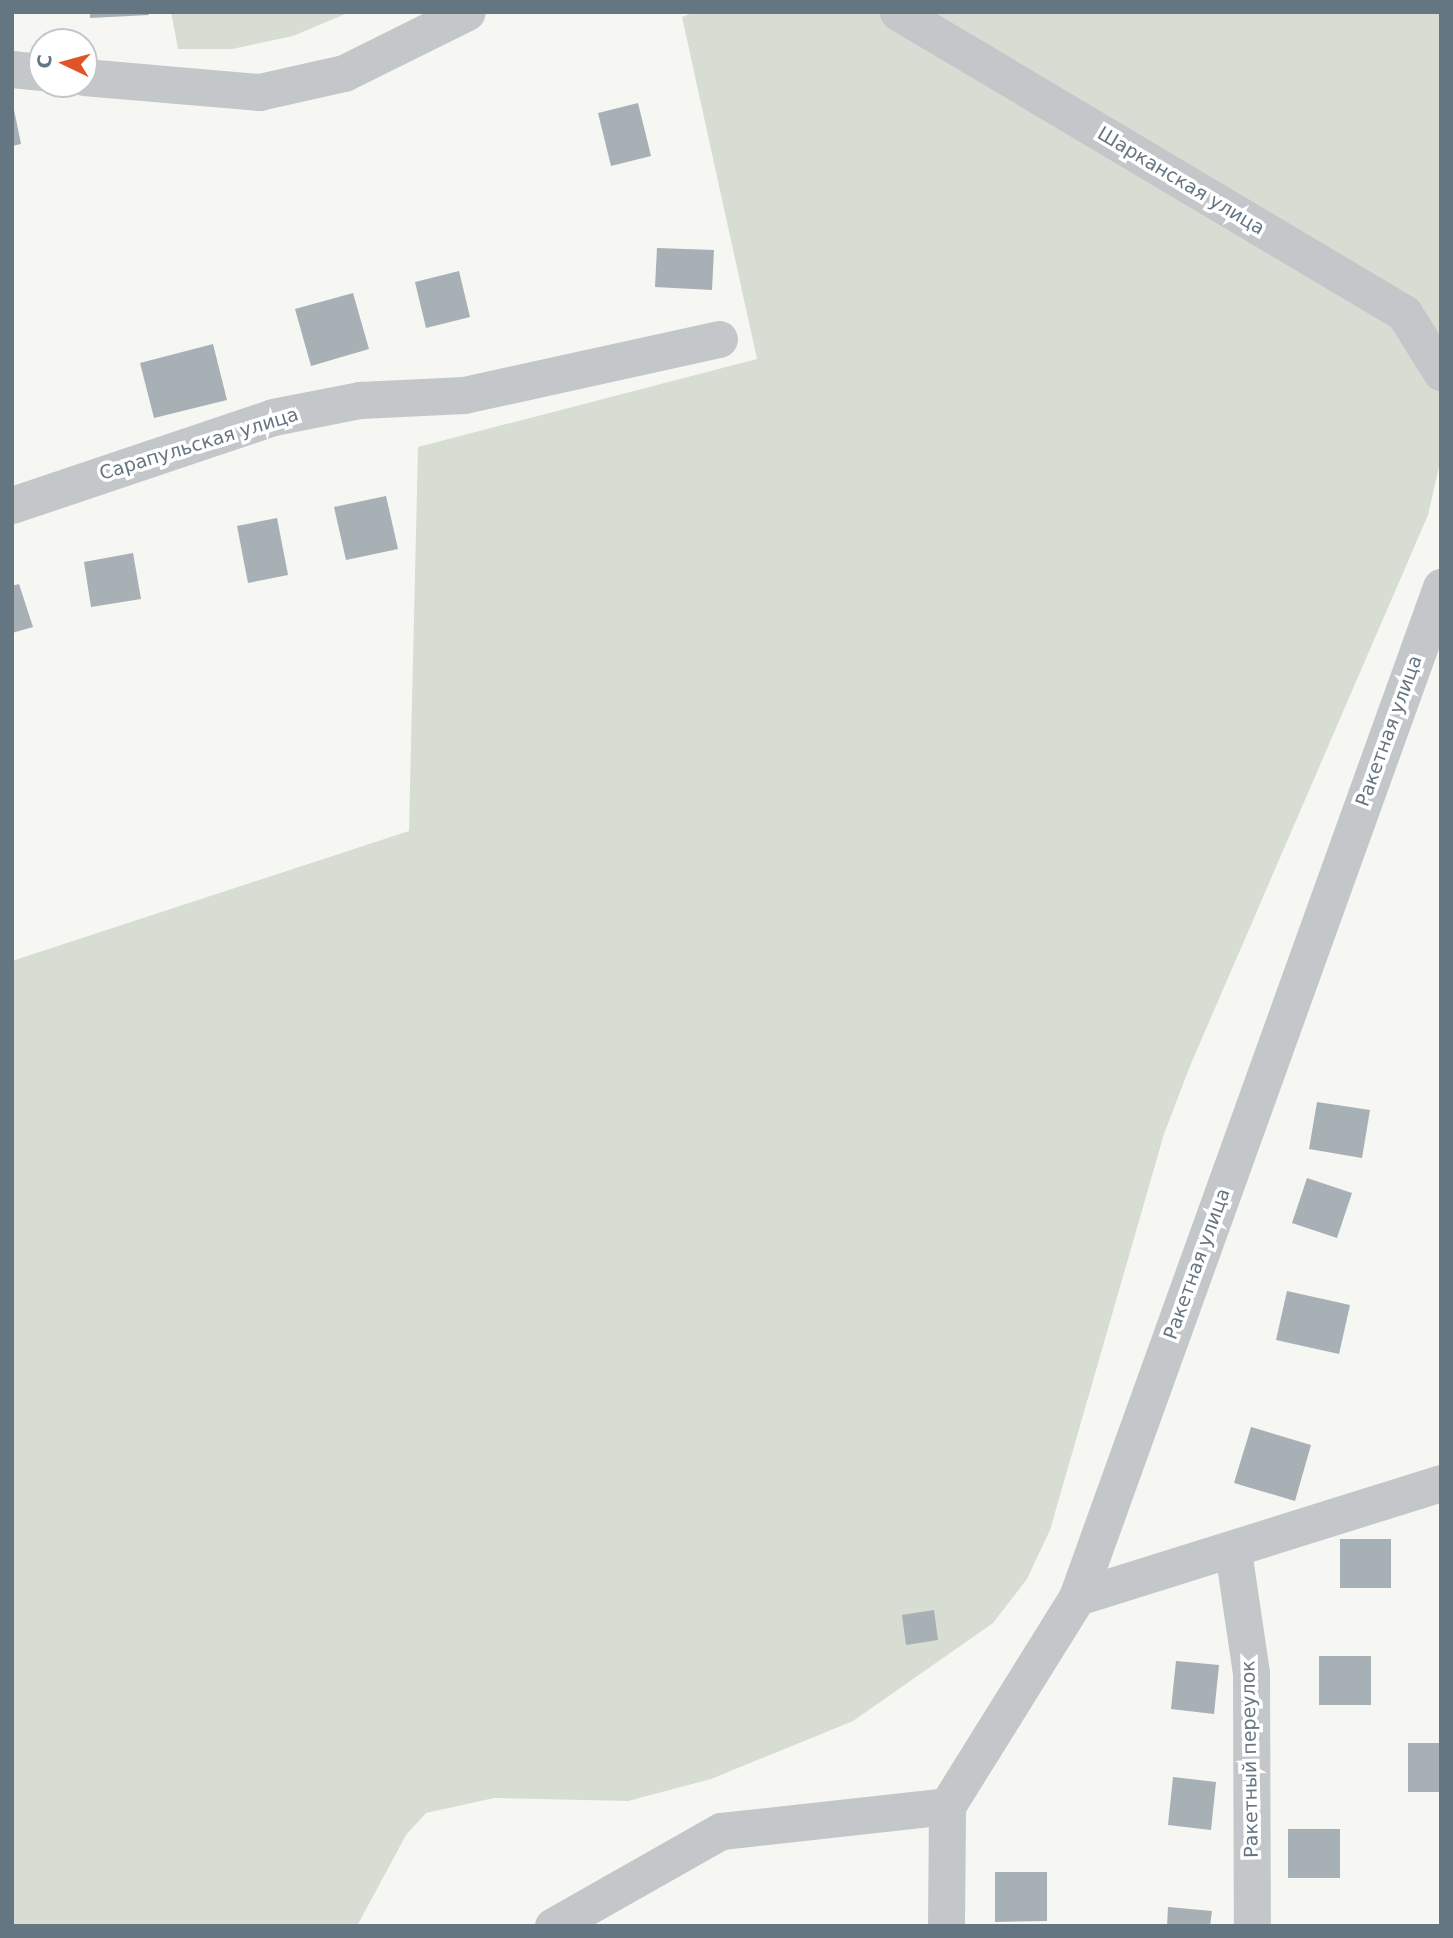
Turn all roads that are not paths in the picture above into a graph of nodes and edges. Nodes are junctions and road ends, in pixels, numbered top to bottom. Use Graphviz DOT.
graph roads {
  1 [pos="467,12"];
  2 [pos="898,12"];
  3 [pos="98,78"];
  4 [pos="1404,313"];
  5 [pos="1441,313"];
  6 [pos="719,339"];
  7 [pos="1441,372"];
  8 [pos="12,505"];
  9 [pos="1441,587"];
  10 [pos="1441,1483"];
  11 [pos="1233,1551"];
  12 [pos="1077,1597"];
  13 [pos="947,1806"];
  14 [pos="570,1922"];
  15 [pos="946,1926"];
  16 [pos="1252,1926"];
  1 -- 3 [label="street"];
  2 -- 4 [label="street, Шарканская улица"];
  4 -- 5 [label="street"];
  4 -- 7 [label="street, Шарканская улица"];
  6 -- 8 [label="street, Сарапульская улица"];
  9 -- 12 [label="street, Ракетная улица"];
  10 -- 11 [label="street"];
  11 -- 12 [label="street"];
  11 -- 16 [label="street, Ракетный переулок"];
  12 -- 13 [label="street, Ракетная улица"];
  13 -- 14 [label="street"];
  13 -- 15 [label="street"];
}
